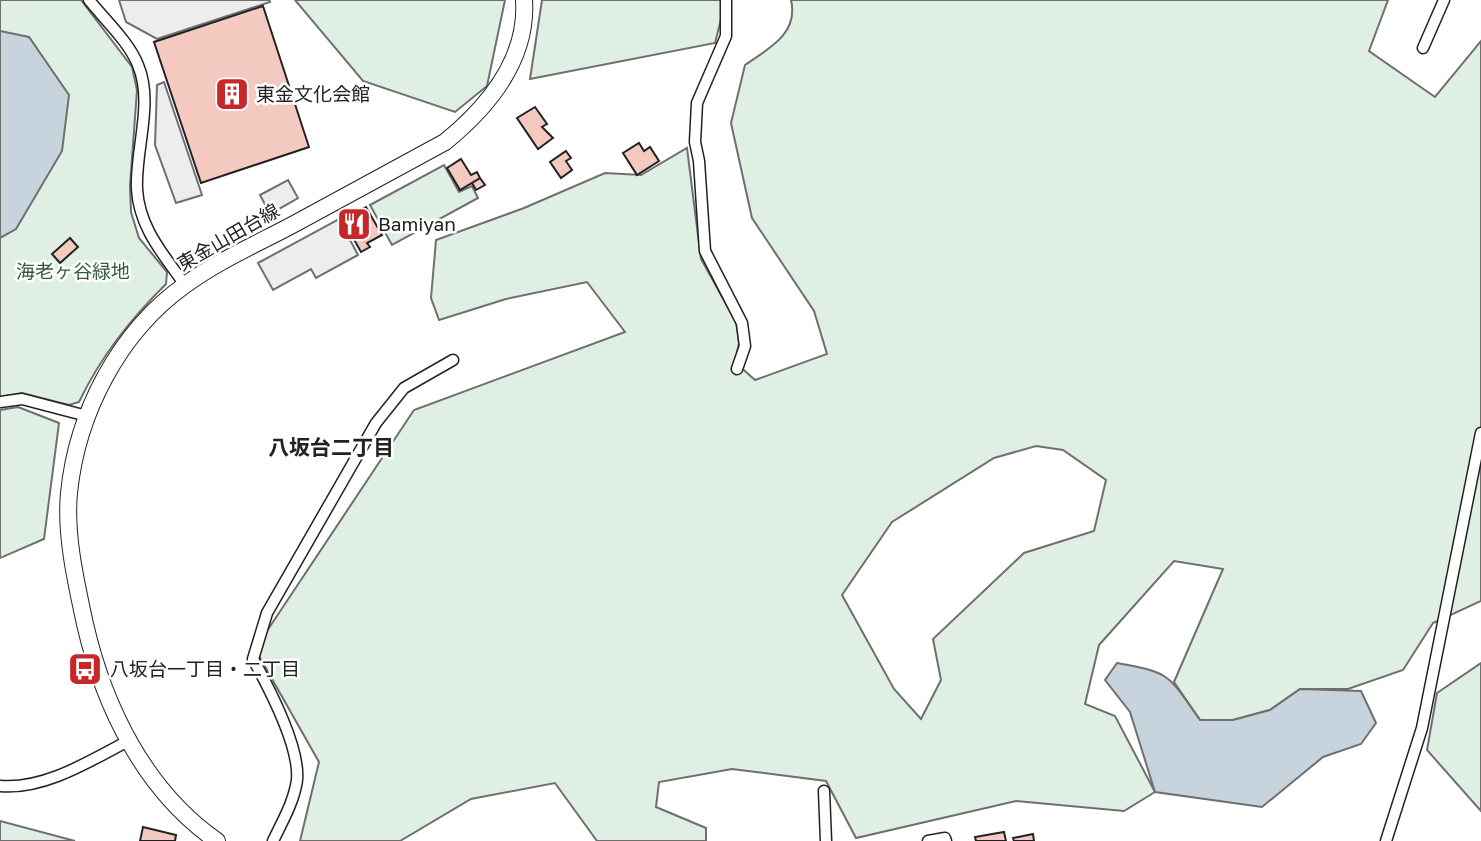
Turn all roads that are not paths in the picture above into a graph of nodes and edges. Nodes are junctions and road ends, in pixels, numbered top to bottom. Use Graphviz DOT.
graph roads {
  1 [pos="89,0"];
  2 [pos="524,0"];
  3 [pos="726,0"];
  4 [pos="1444,0"];
  5 [pos="1423,48"];
  6 [pos="185,285"];
  7 [pos="453,360"];
  8 [pos="737,369"];
  9 [pos="0,402"];
  10 [pos="87,416"];
  11 [pos="1481,433"];
  12 [pos="128,741"];
  13 [pos="0,786"];
  14 [pos="824,791"];
  15 [pos="217,841"];
  16 [pos="273,841"];
  17 [pos="826,841"];
  18 [pos="928,841"];
  19 [pos="946,841"];
  20 [pos="1386,841"];
  1 -- 6 [label="street"];
  2 -- 6 [label="main road, 東金山田台線"];
  3 -- 8 [label="street"];
  4 -- 5 [label="street"];
  6 -- 10 [label="main road, 東金山田台線"];
  7 -- 16 [label="street"];
  9 -- 10 [label="street"];
  10 -- 12 [label="main road, 東金山田台線"];
  11 -- 20 [label="street"];
  12 -- 13 [label="street"];
  12 -- 15 [label="main road, 東金山田台線"];
  14 -- 17 [label="street"];
  18 -- 19 [label="street"];
}
